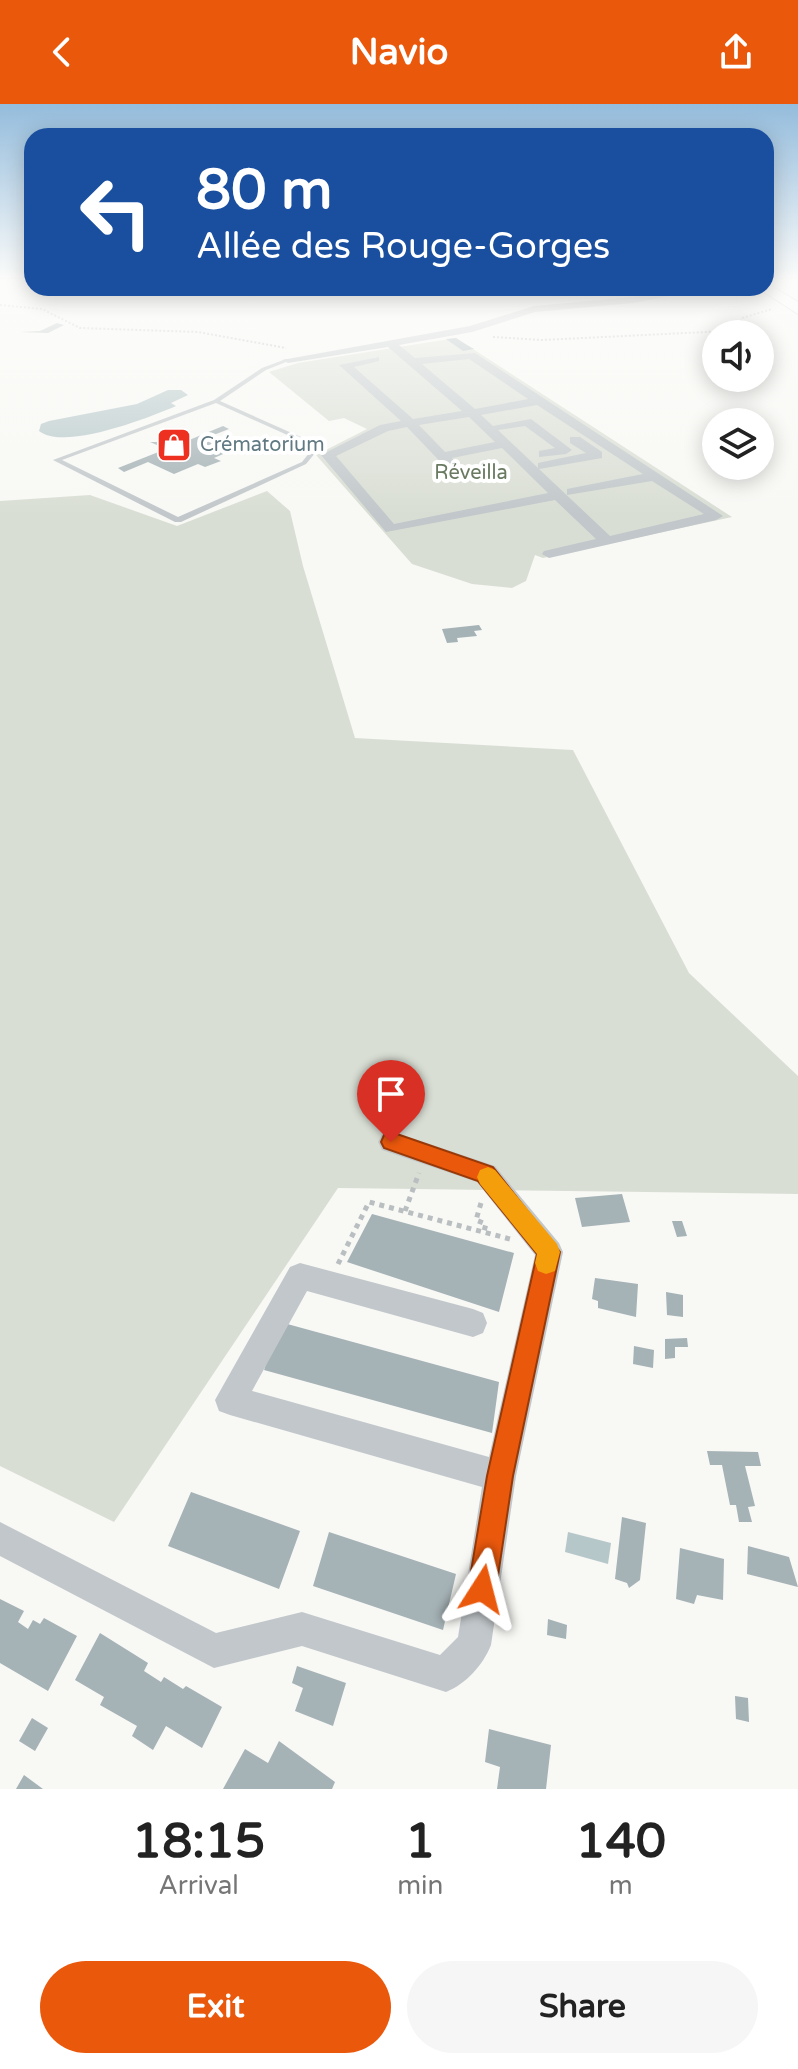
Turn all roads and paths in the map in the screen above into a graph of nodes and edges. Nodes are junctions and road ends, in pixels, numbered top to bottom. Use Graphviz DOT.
graph roads {
  1 [pos="299,358"];
  2 [pos="441,358"];
  3 [pos="460,358"];
  4 [pos="471,358"];
  5 [pos="409,359"];
  6 [pos="432,359"];
  7 [pos="288,360"];
  8 [pos="444,369"];
  9 [pos="216,401"];
  10 [pos="539,401"];
  11 [pos="516,405"];
  12 [pos="485,413"];
  13 [pos="453,416"];
  14 [pos="419,418"];
  15 [pos="563,432"];
  16 [pos="546,435"];
  17 [pos="531,438"];
  18 [pos="503,444"];
  19 [pos="443,456"];
  20 [pos="532,456"];
  21 [pos="628,459"];
  22 [pos="641,468"];
  23 [pos="458,472"];
  24 [pos="655,476"];
  25 [pos="557,482"];
  26 [pos="622,537"];
  27 [pos="607,541"];
  28 [pos="549,554"];
  29 [pos="391,1142"];
  30 [pos="414,1181"];
  31 [pos="479,1205"];
  32 [pos="405,1211"];
  33 [pos="484,1231"];
  34 [pos="538,1239"];
  35 [pos="325,1285"];
  36 [pos="473,1323"];
  37 [pos="500,1476"];
  38 [pos="0,1538"];
  1 -- 7 [label="street"];
  2 -- 6 [label="street"];
  3 -- 11 [label="street"];
  4 -- 10 [label="street"];
  5 -- 6 [label="street"];
  5 -- 12 [label="street"];
  5 -- 13 [label="street"];
  5 -- 14 [label="street"];
  6 -- 8 [label="street"];
  7 -- 9 [label="lane"];
  9 -- 9 [label="lane"];
  10 -- 11 [label="street"];
  10 -- 21 [label="street"];
  11 -- 12 [label="street"];
  12 -- 13 [label="street"];
  12 -- 15 [label="street"];
  12 -- 16 [label="street"];
  12 -- 18 [label="street"];
  12 -- 20 [label="street"];
  13 -- 14 [label="street"];
  14 -- 19 [label="street"];
  14 -- 25 [label="street"];
  15 -- 16 [label="street"];
  15 -- 25 [label="street"];
  16 -- 17 [label="street"];
  16 -- 20 [label="street"];
  18 -- 19 [label="street"];
  18 -- 25 [label="street"];
  19 -- 23 [label="street"];
  20 -- 25 [label="street"];
  21 -- 22 [label="street"];
  21 -- 25 [label="street"];
  22 -- 24 [label="street"];
  22 -- 25 [label="street"];
  24 -- 25 [label="street"];
  24 -- 26 [label="street"];
  25 -- 26 [label="street"];
  25 -- 27 [label="street"];
  26 -- 27 [label="street"];
  27 -- 28 [label="street"];
  29 -- 34 [label="street"];
  30 -- 32 [label="path"];
  31 -- 33 [label="path"];
  32 -- 33 [label="path"];
  32 -- 35 [label="path"];
  33 -- 34 [label="path"];
  34 -- 37 [label="street"];
  35 -- 36 [label="street"];
  35 -- 37 [label="street"];
  37 -- 38 [label="street"];
}
